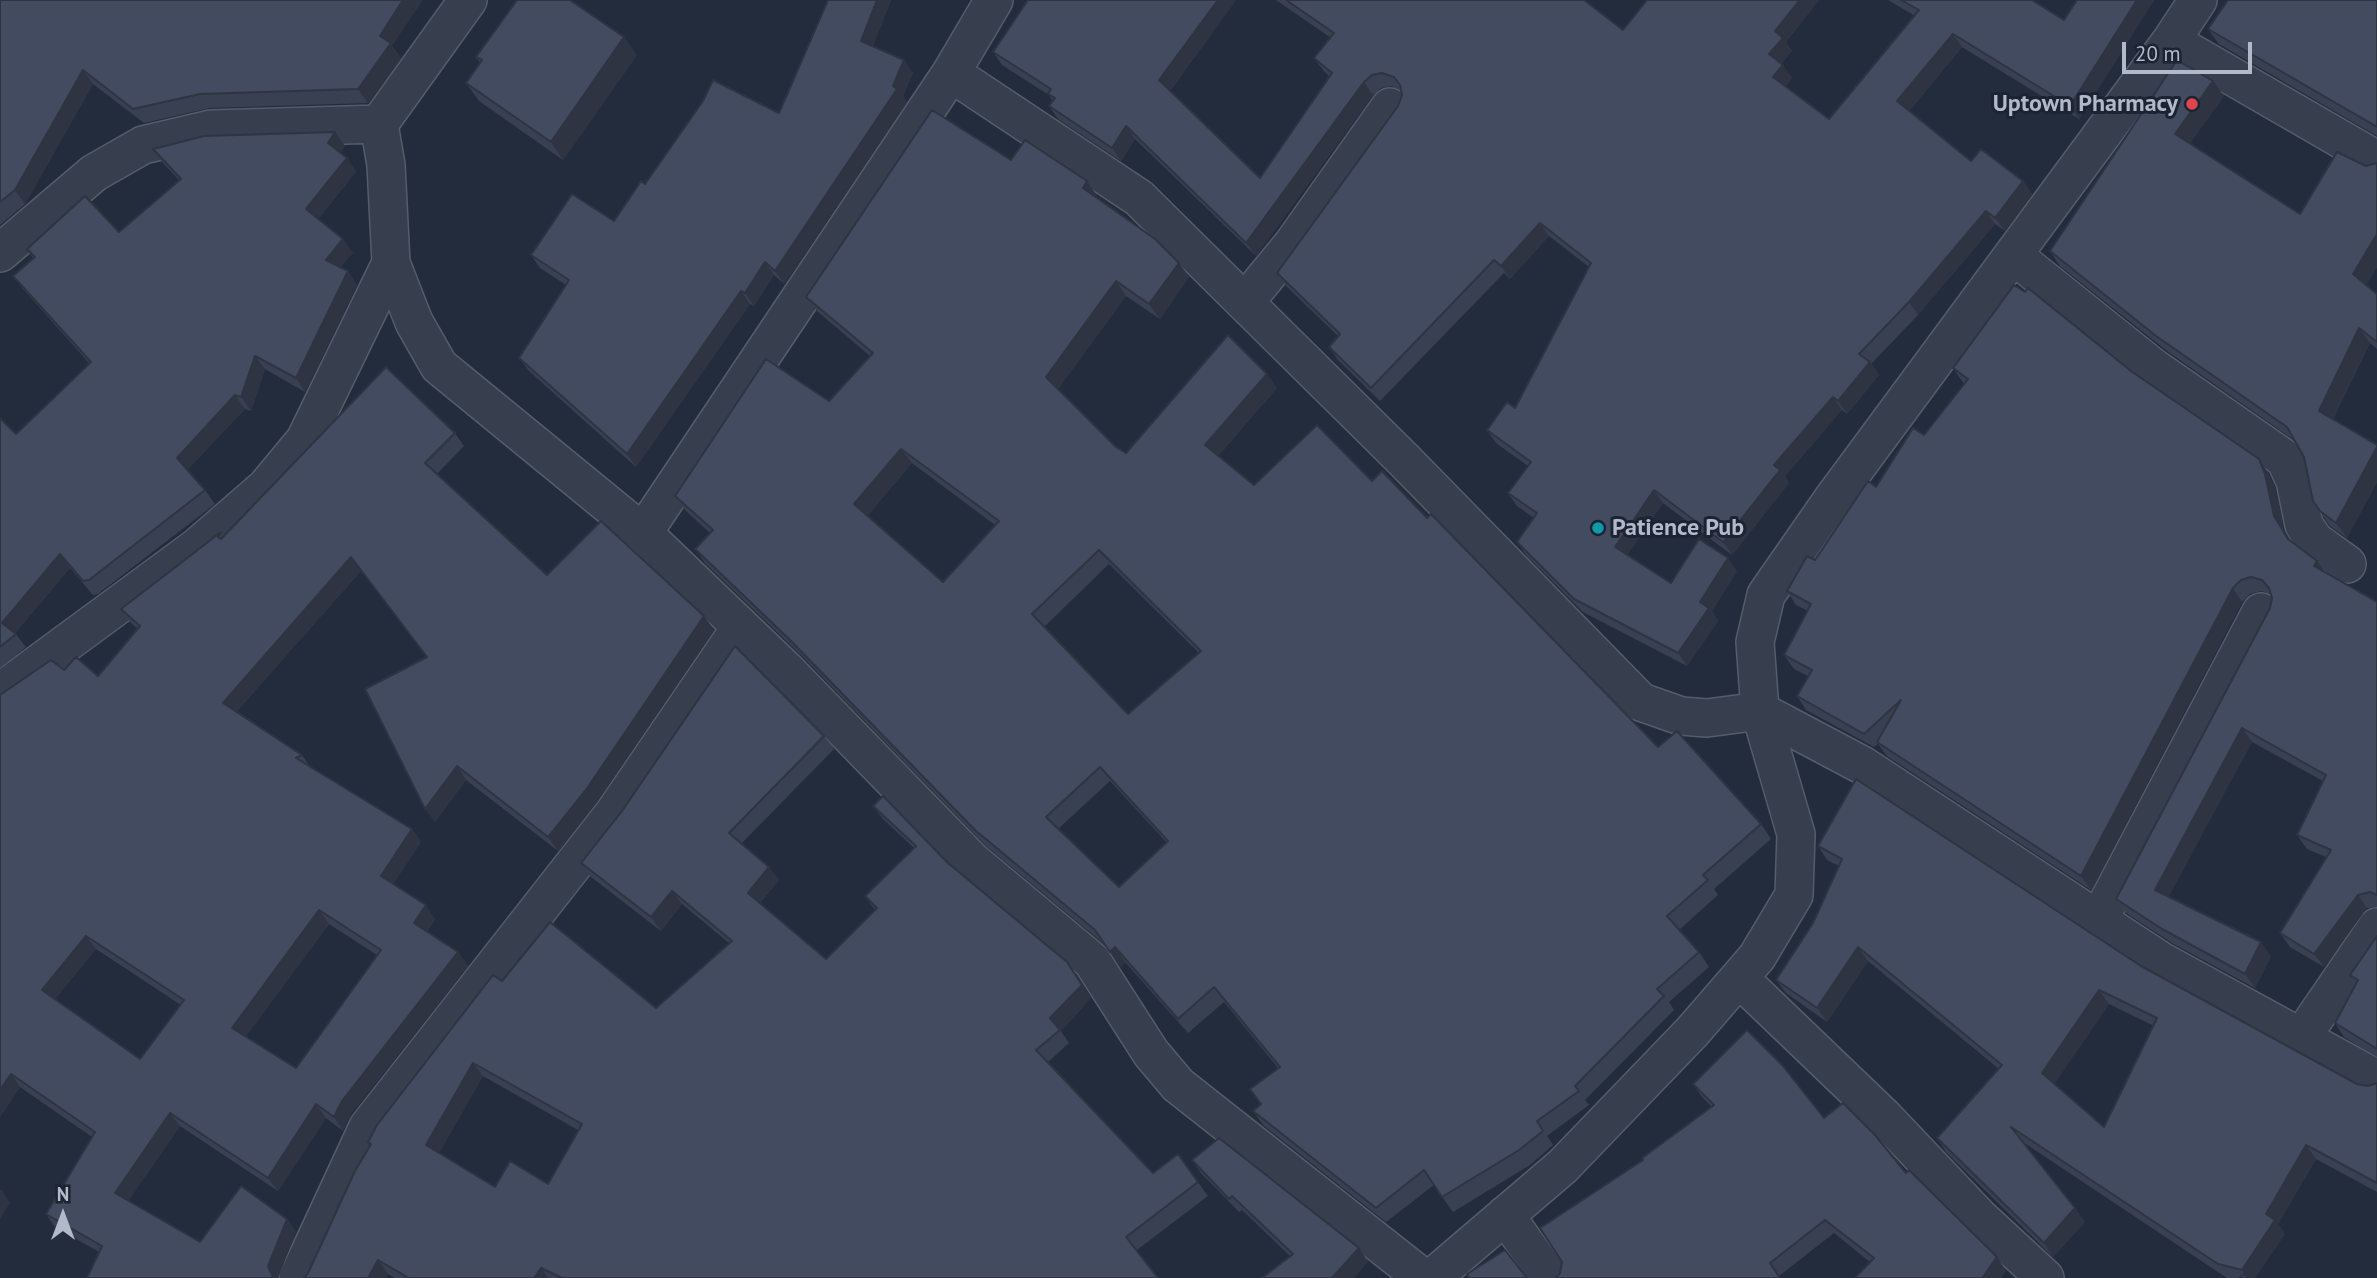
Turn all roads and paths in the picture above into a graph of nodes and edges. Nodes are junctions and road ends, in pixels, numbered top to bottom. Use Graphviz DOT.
graph roads {
  1 [pos="468,0"];
  2 [pos="994,0"];
  3 [pos="2198,0"];
  4 [pos="2171,41"];
  5 [pos="951,73"];
  6 [pos="1390,107"];
  7 [pos="379,124"];
  8 [pos="2377,160"];
  9 [pos="0,253"];
  10 [pos="2013,256"];
  11 [pos="391,263"];
  12 [pos="1245,302"];
  13 [pos="643,533"];
  14 [pos="2347,564"];
  15 [pos="2261,612"];
  16 [pos="741,627"];
  17 [pos="0,692"];
  18 [pos="1760,711"];
  19 [pos="2098,921"];
  20 [pos="2377,926"];
  21 [pos="1740,978"];
  22 [pos="2301,1038"];
  23 [pos="2377,1079"];
  24 [pos="1505,1215"];
  25 [pos="298,1278"];
  26 [pos="1423,1278"];
  27 [pos="1432,1278"];
  28 [pos="1550,1278"];
  29 [pos="2045,1278"];
  1 -- 7 [label="street"];
  2 -- 5 [label="street"];
  3 -- 4 [label="street"];
  4 -- 8 [label="street"];
  4 -- 10 [label="street"];
  5 -- 12 [label="street"];
  5 -- 13 [label="street"];
  6 -- 12 [label="street"];
  7 -- 9 [label="street"];
  7 -- 11 [label="street"];
  10 -- 14 [label="street"];
  10 -- 18 [label="street"];
  11 -- 13 [label="street"];
  11 -- 17 [label="street"];
  12 -- 18 [label="street"];
  13 -- 16 [label="street"];
  15 -- 19 [label="street"];
  16 -- 25 [label="street"];
  16 -- 26 [label="street"];
  18 -- 19 [label="street"];
  18 -- 21 [label="street"];
  19 -- 22 [label="street"];
  20 -- 22 [label="street"];
  21 -- 24 [label="street"];
  21 -- 29 [label="street"];
  22 -- 23 [label="street"];
  24 -- 27 [label="street"];
  24 -- 28 [label="street"];
}
